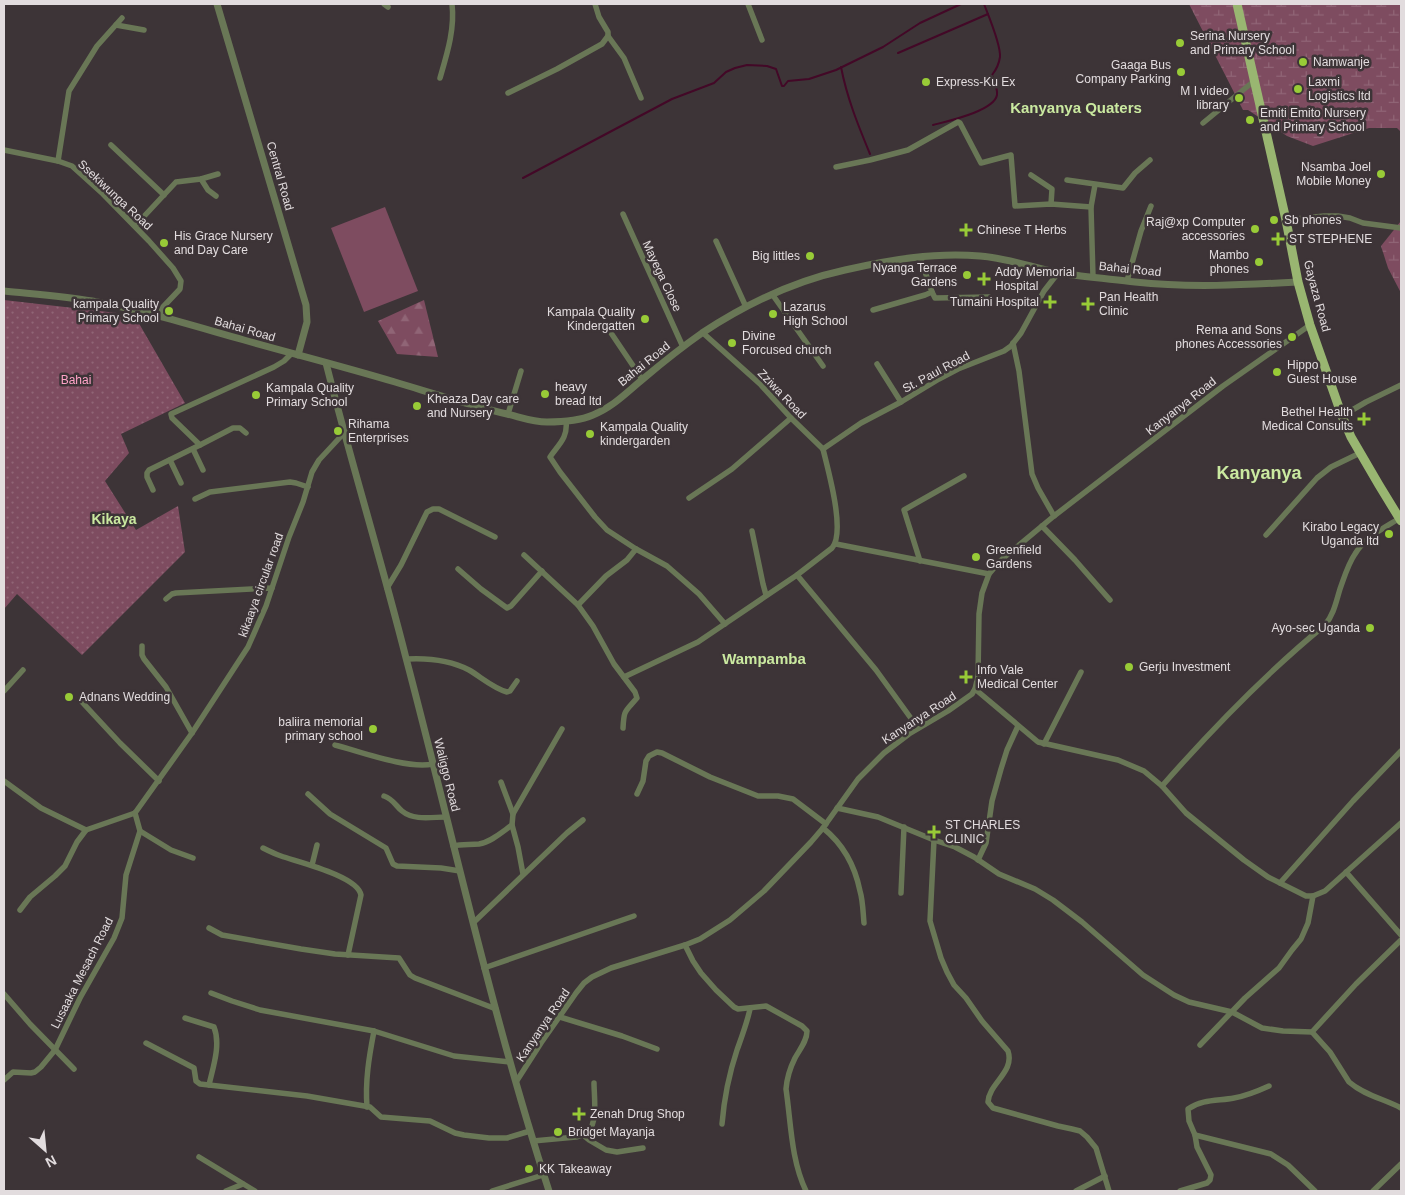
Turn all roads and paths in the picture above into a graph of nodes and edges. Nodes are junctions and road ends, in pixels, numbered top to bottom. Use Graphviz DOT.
graph roads {
  1 [pos="217,4"];
  2 [pos="452,4"];
  3 [pos="595,4"];
  4 [pos="748,4"];
  5 [pos="1236,4"];
  6 [pos="122,18"];
  7 [pos="116,25"];
  8 [pos="144,30"];
  9 [pos="608,36"];
  10 [pos="762,40"];
  11 [pos="440,78"];
  12 [pos="1254,81"];
  13 [pos="508,93"];
  14 [pos="640,98"];
  15 [pos="1203,123"];
  16 [pos="111,145"];
  17 [pos="4,150"];
  18 [pos="1150,160"];
  19 [pos="58,161"];
  20 [pos="836,167"];
  21 [pos="218,174"];
  22 [pos="1030,175"];
  23 [pos="201,179"];
  24 [pos="1067,180"];
  25 [pos="1095,185"];
  26 [pos="164,195"];
  27 [pos="216,196"];
  28 [pos="1050,204"];
  29 [pos="1151,206"];
  30 [pos="1091,207"];
  31 [pos="623,214"];
  32 [pos="1286,220"];
  33 [pos="135,226"];
  34 [pos="1401,228"];
  35 [pos="716,241"];
  36 [pos="920,256"];
  37 [pos="1058,272"];
  38 [pos="1093,277"];
  39 [pos="1127,281"];
  40 [pos="1298,282"];
  41 [pos="4,291"];
  42 [pos="932,292"];
  43 [pos="772,294"];
  44 [pos="989,297"];
  45 [pos="746,307"];
  46 [pos="873,310"];
  47 [pos="159,316"];
  48 [pos="1310,325"];
  49 [pos="609,330"];
  50 [pos="703,333"];
  51 [pos="1013,343"];
  52 [pos="683,347"];
  53 [pos="295,354"];
  54 [pos="326,363"];
  55 [pos="877,364"];
  56 [pos="822,366"];
  57 [pos="521,371"];
  58 [pos="642,379"];
  59 [pos="1401,386"];
  60 [pos="901,402"];
  61 [pos="508,414"];
  62 [pos="1342,416"];
  63 [pos="791,418"];
  64 [pos="566,421"];
  65 [pos="246,433"];
  66 [pos="344,433"];
  67 [pos="200,445"];
  68 [pos="193,449"];
  69 [pos="823,449"];
  70 [pos="1360,453"];
  71 [pos="170,460"];
  72 [pos="203,470"];
  73 [pos="964,476"];
  74 [pos="181,483"];
  75 [pos="308,487"];
  76 [pos="153,490"];
  77 [pos="689,498"];
  78 [pos="195,499"];
  79 [pos="1054,516"];
  80 [pos="1401,520"];
  81 [pos="1042,526"];
  82 [pos="752,531"];
  83 [pos="1266,535"];
  84 [pos="495,537"];
  85 [pos="836,544"];
  86 [pos="636,549"];
  87 [pos="524,555"];
  88 [pos="920,561"];
  89 [pos="458,569"];
  90 [pos="542,571"];
  91 [pos="989,574"];
  92 [pos="797,575"];
  93 [pos="272,588"];
  94 [pos="387,588"];
  95 [pos="766,595"];
  96 [pos="166,599"];
  97 [pos="1110,600"];
  98 [pos="578,605"];
  99 [pos="726,624"];
  100 [pos="142,646"];
  101 [pos="407,659"];
  102 [pos="23,670"];
  103 [pos="1081,672"];
  104 [pos="624,677"];
  105 [pos="517,682"];
  106 [pos="975,689"];
  107 [pos="4,690"];
  108 [pos="82,702"];
  109 [pos="1018,726"];
  110 [pos="623,728"];
  111 [pos="918,728"];
  112 [pos="562,729"];
  113 [pos="192,733"];
  114 [pos="1044,744"];
  115 [pos="335,745"];
  116 [pos="1401,752"];
  117 [pos="433,764"];
  118 [pos="4,781"];
  119 [pos="158,781"];
  120 [pos="501,782"];
  121 [pos="1162,786"];
  122 [pos="308,794"];
  123 [pos="636,794"];
  124 [pos="384,796"];
  125 [pos="837,808"];
  126 [pos="135,813"];
  127 [pos="513,814"];
  128 [pos="446,817"];
  129 [pos="583,820"];
  130 [pos="1401,822"];
  131 [pos="512,825"];
  132 [pos="824,826"];
  133 [pos="904,827"];
  134 [pos="86,830"];
  135 [pos="140,831"];
  136 [pos="934,840"];
  137 [pos="317,845"];
  138 [pos="454,846"];
  139 [pos="263,848"];
  140 [pos="194,858"];
  141 [pos="978,860"];
  142 [pos="312,865"];
  143 [pos="460,871"];
  144 [pos="1346,872"];
  145 [pos="523,874"];
  146 [pos="1280,884"];
  147 [pos="900,893"];
  148 [pos="1312,896"];
  149 [pos="20,910"];
  150 [pos="634,916"];
  151 [pos="473,923"];
  152 [pos="864,923"];
  153 [pos="210,928"];
  154 [pos="1401,935"];
  155 [pos="1401,940"];
  156 [pos="685,945"];
  157 [pos="348,955"];
  158 [pos="484,968"];
  159 [pos="211,993"];
  160 [pos="4,994"];
  161 [pos="496,1009"];
  162 [pos="750,1009"];
  163 [pos="1232,1012"];
  164 [pos="560,1017"];
  165 [pos="185,1018"];
  166 [pos="374,1031"];
  167 [pos="1312,1032"];
  168 [pos="146,1043"];
  169 [pos="1200,1045"];
  170 [pos="657,1049"];
  171 [pos="55,1050"];
  172 [pos="510,1062"];
  173 [pos="74,1069"];
  174 [pos="4,1080"];
  175 [pos="516,1082"];
  176 [pos="594,1083"];
  177 [pos="209,1085"];
  178 [pos="1269,1086"];
  179 [pos="366,1107"];
  180 [pos="1401,1108"];
  181 [pos="722,1124"];
  182 [pos="530,1131"];
  183 [pos="583,1135"];
  184 [pos="1195,1135"];
  185 [pos="533,1141"];
  186 [pos="643,1148"];
  187 [pos="199,1157"];
  188 [pos="1401,1164"];
  189 [pos="544,1176"];
  190 [pos="1105,1176"];
  191 [pos="243,1184"];
  192 [pos="226,1191"];
  193 [pos="255,1191"];
  194 [pos="492,1191"];
  195 [pos="549,1191"];
  196 [pos="806,1191"];
  197 [pos="1076,1191"];
  198 [pos="1109,1191"];
  199 [pos="1180,1191"];
  200 [pos="1315,1191"];
  201 [pos="1373,1191"];
  1 -- 53 [label="street, Central Road"];
  2 -- 11 [label="street"];
  3 -- 9 [label="street"];
  4 -- 10 [label="street"];
  5 -- 12 [label="main road, Gayaza Road"];
  6 -- 7 [label="street"];
  7 -- 8 [label="street"];
  7 -- 19 [label="street"];
  9 -- 13 [label="street"];
  9 -- 14 [label="street"];
  12 -- 15 [label="street"];
  12 -- 32 [label="main road, Gayaza Road"];
  16 -- 26 [label="street"];
  17 -- 19 [label="street, Ssekiwunga Road"];
  18 -- 25 [label="street"];
  19 -- 33 [label="street, Ssekiwunga Road"];
  20 -- 28 [label="street"];
  21 -- 23 [label="street"];
  22 -- 28 [label="street"];
  23 -- 26 [label="street"];
  23 -- 27 [label="street"];
  24 -- 25 [label="street"];
  25 -- 30 [label="street"];
  26 -- 33 [label="street"];
  28 -- 30 [label="street"];
  29 -- 39 [label="street"];
  30 -- 38 [label="street"];
  31 -- 52 [label="street, Mayega Close"];
  32 -- 34 [label="street"];
  32 -- 40 [label="main road, Gayaza Road"];
  33 -- 47 [label="street, Ssekiwunga Road"];
  35 -- 45 [label="street"];
  36 -- 37 [label="street, Bahai Road"];
  36 -- 42 [label="street"];
  36 -- 43 [label="street, Bahai Road"];
  37 -- 38 [label="street, Bahai Road"];
  37 -- 51 [label="street, St. Paul Road"];
  38 -- 39 [label="street, Bahai Road"];
  39 -- 40 [label="street, Bahai Road"];
  40 -- 48 [label="main road, Gayaza Road"];
  41 -- 47 [label="street, Bahai Road"];
  42 -- 44 [label="street"];
  42 -- 46 [label="street"];
  43 -- 45 [label="street, Bahai Road"];
  43 -- 56 [label="street"];
  45 -- 50 [label="street, Bahai Road"];
  47 -- 53 [label="street, Bahai Road"];
  48 -- 62 [label="main road, Gayaza Road"];
  48 -- 79 [label="street, Kanyanya Road"];
  49 -- 58 [label="street"];
  50 -- 52 [label="street, Bahai Road"];
  50 -- 63 [label="street, Zziwa Road"];
  51 -- 60 [label="street, St. Paul Road"];
  51 -- 79 [label="street"];
  52 -- 58 [label="street, Bahai Road"];
  53 -- 54 [label="street, Bahai Road"];
  53 -- 67 [label="street"];
  54 -- 61 [label="street, Bahai Road"];
  54 -- 66 [label="street, Waliggo Road"];
  55 -- 60 [label="street"];
  57 -- 61 [label="street"];
  58 -- 64 [label="street, Bahai Road"];
  59 -- 62 [label="street"];
  60 -- 69 [label="street, St. Paul Road"];
  61 -- 64 [label="street, Bahai Road"];
  62 -- 70 [label="main road, Gayaza Road"];
  63 -- 69 [label="street, Zziwa Road"];
  63 -- 77 [label="street"];
  64 -- 86 [label="street"];
  65 -- 67 [label="street"];
  66 -- 75 [label="street, kikaaya circular road"];
  66 -- 94 [label="street, Waliggo Road"];
  67 -- 68 [label="street"];
  68 -- 71 [label="street"];
  68 -- 72 [label="street"];
  69 -- 85 [label="street"];
  70 -- 80 [label="main road, Gayaza Road"];
  70 -- 83 [label="street"];
  71 -- 74 [label="street"];
  71 -- 76 [label="street"];
  73 -- 88 [label="street"];
  75 -- 78 [label="street"];
  75 -- 93 [label="street, kikaaya circular road"];
  79 -- 81 [label="street, Kanyanya Road"];
  80 -- 121 [label="street"];
  81 -- 91 [label="street, Kanyanya Road"];
  81 -- 97 [label="street"];
  82 -- 95 [label="street"];
  84 -- 94 [label="street"];
  85 -- 88 [label="street"];
  85 -- 92 [label="street"];
  86 -- 98 [label="street"];
  86 -- 99 [label="street"];
  87 -- 90 [label="street"];
  88 -- 91 [label="street"];
  89 -- 90 [label="street"];
  90 -- 98 [label="street"];
  91 -- 106 [label="street, Kanyanya Road"];
  92 -- 95 [label="street"];
  92 -- 111 [label="street"];
  93 -- 96 [label="street"];
  93 -- 113 [label="street, kikaaya circular road"];
  94 -- 101 [label="street, Waliggo Road"];
  95 -- 99 [label="street"];
  98 -- 104 [label="street"];
  99 -- 104 [label="street"];
  100 -- 113 [label="street"];
  101 -- 105 [label="street"];
  101 -- 117 [label="street, Waliggo Road"];
  102 -- 107 [label="street"];
  103 -- 114 [label="street"];
  104 -- 110 [label="street"];
  106 -- 109 [label="street"];
  106 -- 111 [label="street, Kanyanya Road"];
  108 -- 119 [label="street"];
  109 -- 114 [label="street"];
  109 -- 141 [label="street"];
  111 -- 125 [label="street, Kanyanya Road"];
  112 -- 127 [label="street"];
  113 -- 119 [label="street, kikaaya circular road"];
  114 -- 121 [label="street"];
  115 -- 117 [label="street"];
  116 -- 146 [label="street"];
  117 -- 128 [label="street, Waliggo Road"];
  118 -- 134 [label="street"];
  119 -- 126 [label="street, kikaaya circular road"];
  120 -- 127 [label="street"];
  121 -- 146 [label="street"];
  122 -- 143 [label="street"];
  123 -- 132 [label="street"];
  124 -- 128 [label="street"];
  125 -- 132 [label="street, Kanyanya Road"];
  125 -- 133 [label="street"];
  126 -- 134 [label="street"];
  126 -- 135 [label="street"];
  127 -- 131 [label="street"];
  128 -- 138 [label="street, Waliggo Road"];
  129 -- 145 [label="street"];
  130 -- 144 [label="street"];
  131 -- 138 [label="street"];
  131 -- 145 [label="street"];
  132 -- 152 [label="street"];
  132 -- 156 [label="street, Kanyanya Road"];
  133 -- 136 [label="street"];
  133 -- 147 [label="street"];
  134 -- 149 [label="street"];
  135 -- 140 [label="street"];
  135 -- 171 [label="street, Lusaaka Mesach Road"];
  136 -- 141 [label="street"];
  136 -- 190 [label="street"];
  137 -- 142 [label="street"];
  138 -- 143 [label="street, Waliggo Road"];
  139 -- 142 [label="street"];
  141 -- 163 [label="street"];
  142 -- 157 [label="street"];
  143 -- 151 [label="street, Waliggo Road"];
  144 -- 148 [label="street"];
  144 -- 154 [label="street"];
  145 -- 151 [label="street"];
  146 -- 148 [label="street"];
  148 -- 163 [label="street"];
  150 -- 158 [label="street"];
  151 -- 158 [label="street, Waliggo Road"];
  153 -- 157 [label="street"];
  155 -- 167 [label="street"];
  156 -- 162 [label="street"];
  156 -- 164 [label="street, Kanyanya Road"];
  157 -- 161 [label="street"];
  158 -- 161 [label="street, Waliggo Road"];
  159 -- 166 [label="street"];
  160 -- 171 [label="street"];
  161 -- 172 [label="street, Waliggo Road"];
  162 -- 181 [label="street"];
  162 -- 196 [label="street"];
  163 -- 167 [label="street"];
  163 -- 169 [label="street"];
  164 -- 170 [label="street"];
  164 -- 175 [label="street, Kanyanya Road"];
  165 -- 177 [label="street"];
  166 -- 172 [label="street"];
  166 -- 179 [label="street"];
  167 -- 180 [label="street"];
  168 -- 177 [label="street"];
  171 -- 173 [label="street"];
  171 -- 174 [label="street, Lusaaka Mesach Road"];
  172 -- 175 [label="street, Waliggo Road"];
  175 -- 182 [label="street, Waliggo Road"];
  176 -- 183 [label="street"];
  177 -- 179 [label="street"];
  178 -- 184 [label="street"];
  179 -- 182 [label="street"];
  182 -- 185 [label="street, Waliggo Road"];
  183 -- 185 [label="street"];
  183 -- 186 [label="street"];
  184 -- 199 [label="street"];
  184 -- 200 [label="street"];
  185 -- 189 [label="street, Waliggo Road"];
  187 -- 191 [label="street"];
  188 -- 201 [label="street"];
  189 -- 194 [label="street"];
  189 -- 195 [label="street, Waliggo Road"];
  190 -- 197 [label="street"];
  190 -- 198 [label="street"];
  191 -- 192 [label="street"];
  191 -- 193 [label="street"];
}
